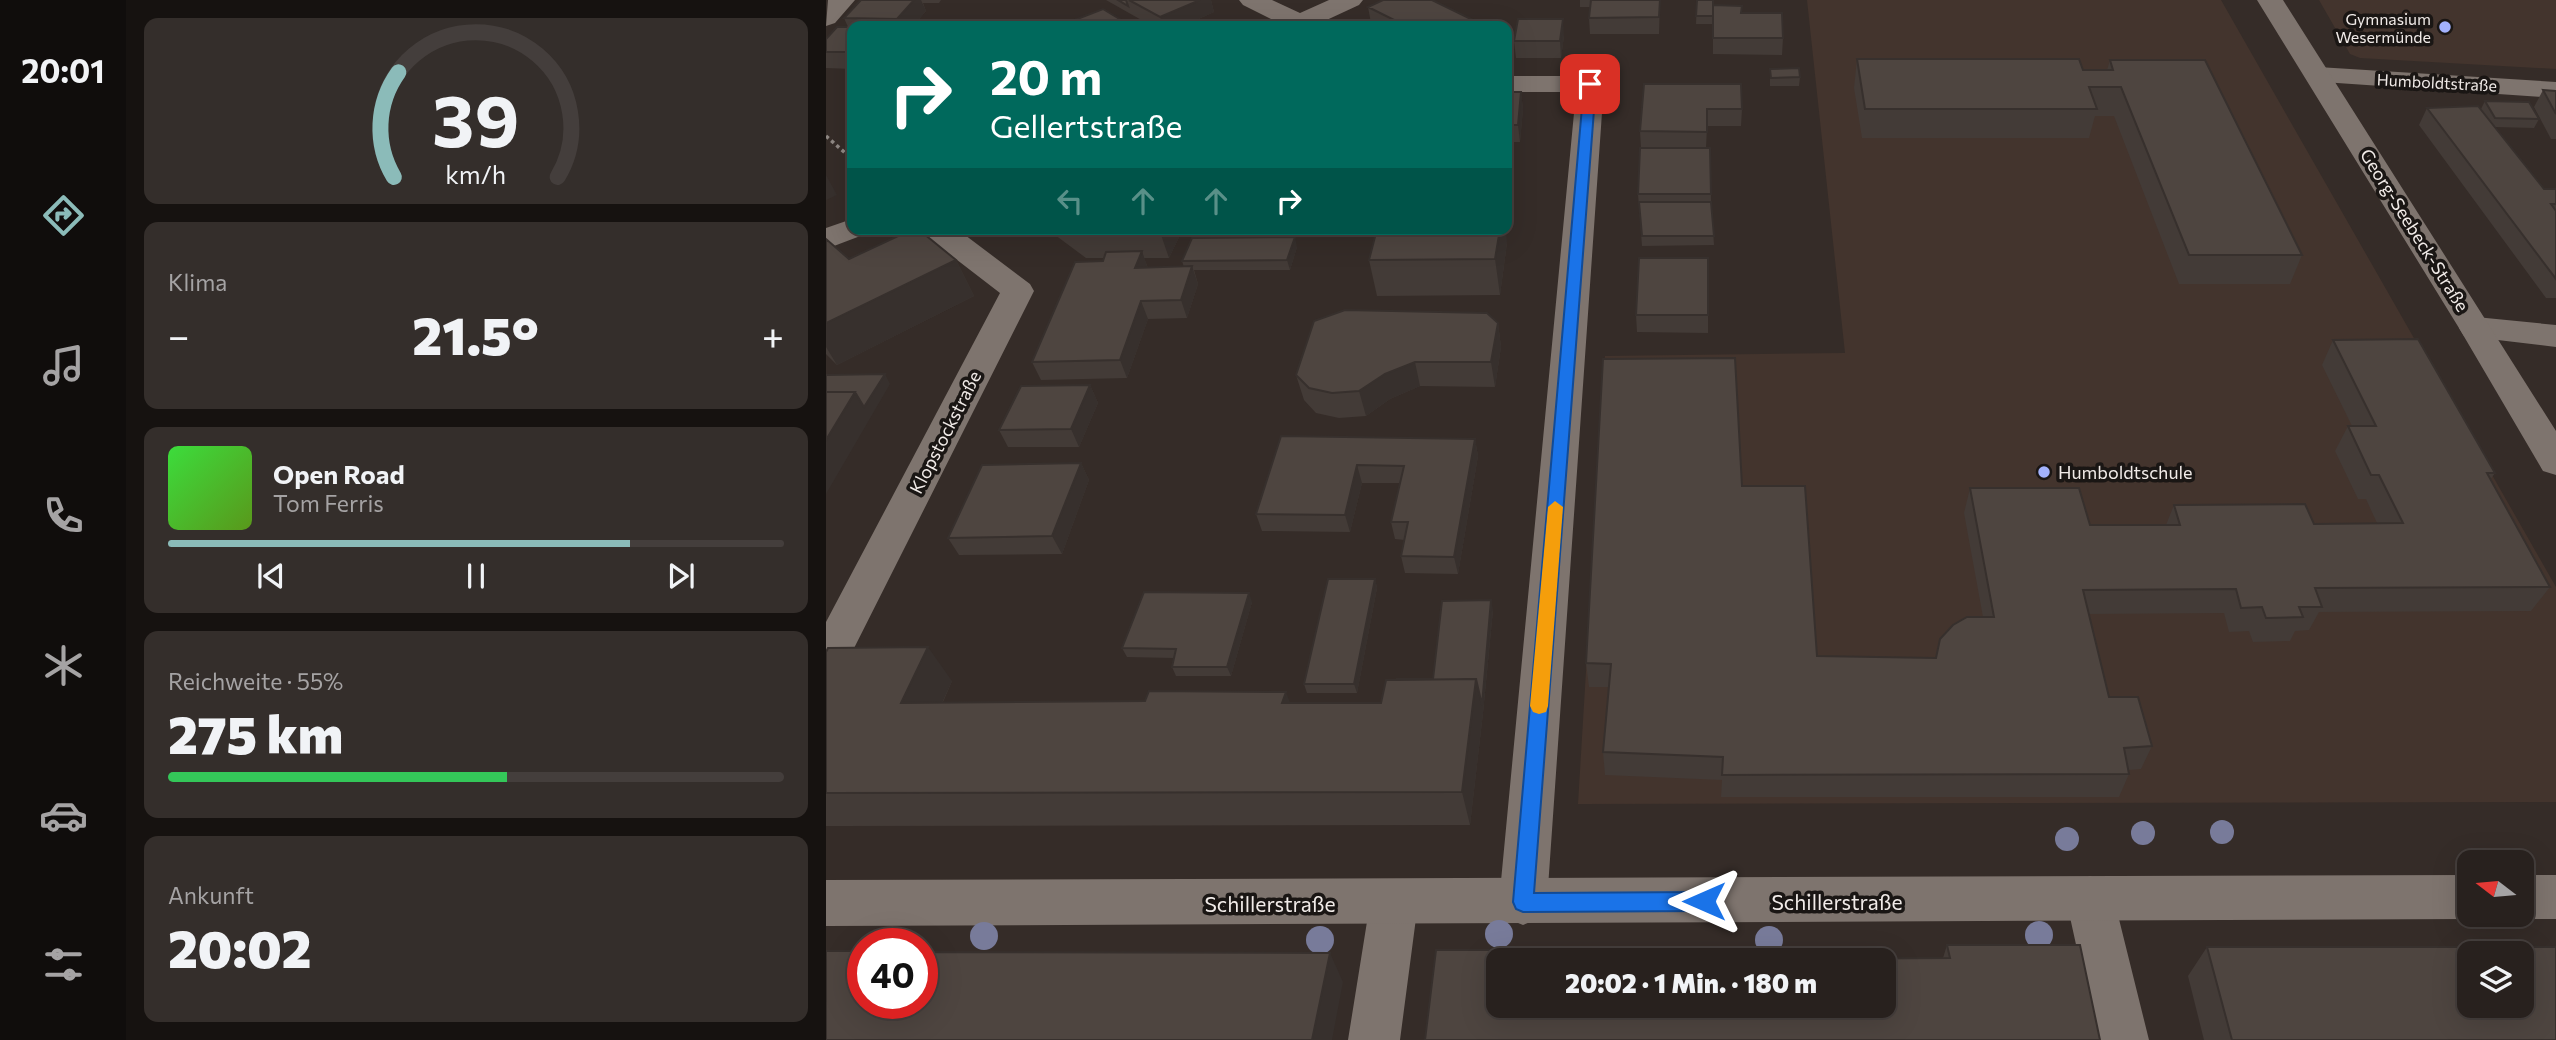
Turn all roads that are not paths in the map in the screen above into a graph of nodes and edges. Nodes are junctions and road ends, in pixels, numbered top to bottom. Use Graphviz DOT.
graph roads {
  1 [pos="842,0"];
  2 [pos="1252,0"];
  3 [pos="1350,0"];
  4 [pos="2270,0"];
  5 [pos="826,18"];
  6 [pos="1291,21"];
  7 [pos="1307,21"];
  8 [pos="2318,75"];
  9 [pos="1512,84"];
  10 [pos="2556,90"];
  11 [pos="847,230"];
  12 [pos="945,235"];
  13 [pos="826,240"];
  14 [pos="2476,328"];
  15 [pos="2556,336"];
  16 [pos="2556,461"];
  17 [pos="826,662"];
  18 [pos="2457,897"];
  19 [pos="2534,897"];
  20 [pos="2556,897"];
  21 [pos="2090,899"];
  22 [pos="1523,902"];
  23 [pos="826,903"];
  24 [pos="1394,903"];
  25 [pos="1374,1040"];
  26 [pos="2123,1040"];
  1 -- 5 [label="street"];
  2 -- 6 [label="street"];
  3 -- 7 [label="street"];
  4 -- 8 [label="street, Georg-Seebeck-Straße"];
  8 -- 10 [label="street, Humboldtstraße"];
  8 -- 14 [label="street, Georg-Seebeck-Straße"];
  9 -- 22 [label="street"];
  11 -- 13 [label="street"];
  12 -- 17 [label="street, Klopstockstraße"];
  14 -- 15 [label="street"];
  14 -- 16 [label="street, Georg-Seebeck-Straße"];
  18 -- 21 [label="street, Schillerstraße"];
  19 -- 20 [label="street"];
  21 -- 22 [label="street, Schillerstraße"];
  21 -- 26 [label="street"];
  22 -- 24 [label="street, Schillerstraße"];
  23 -- 24 [label="street, Schillerstraße"];
  24 -- 25 [label="street"];
}
